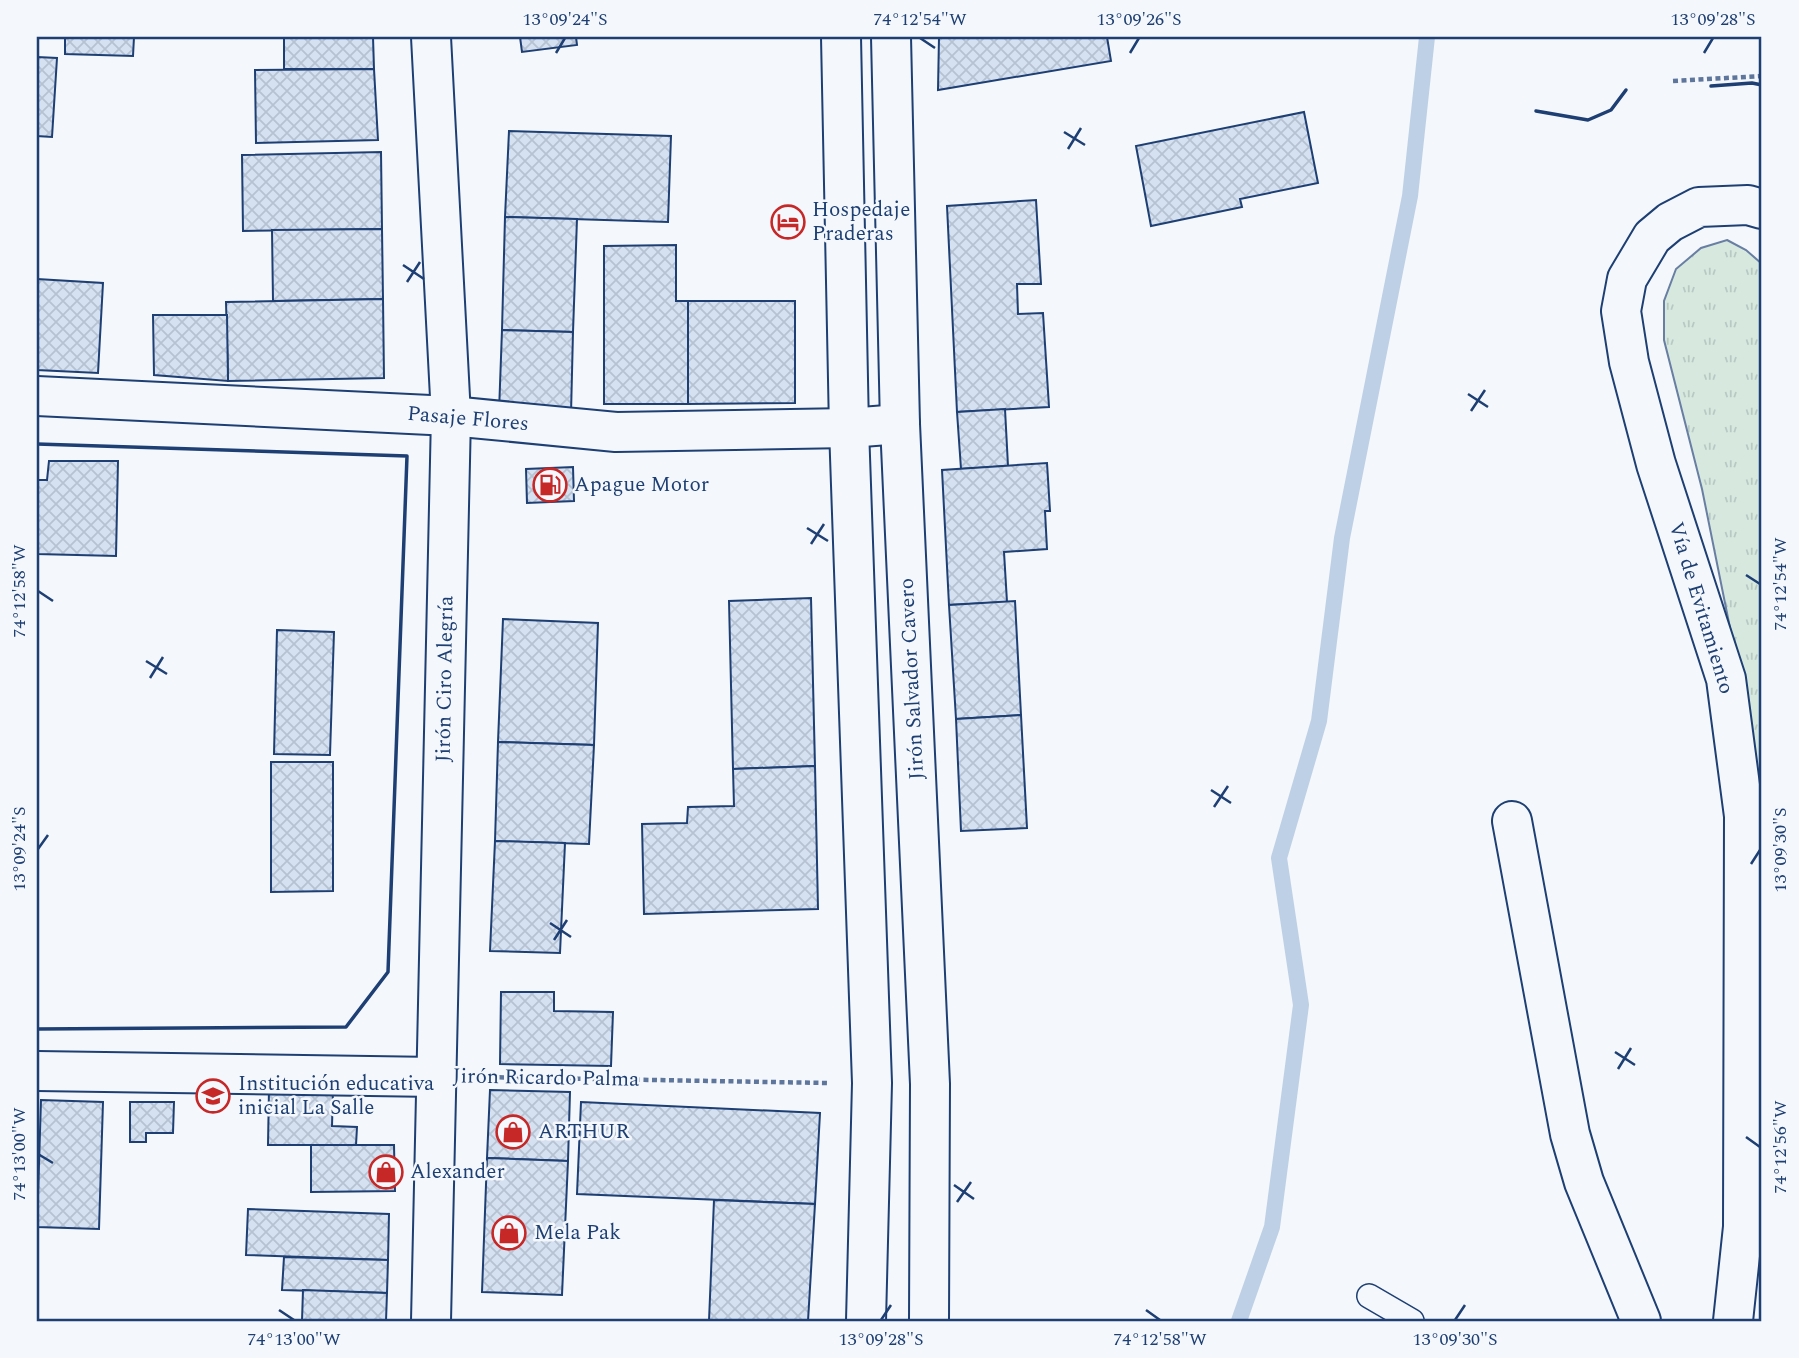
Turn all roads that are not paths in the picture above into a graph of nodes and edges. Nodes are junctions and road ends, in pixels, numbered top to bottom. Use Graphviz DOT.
graph roads {
  1 [pos="431,37"];
  2 [pos="841,37"];
  3 [pos="891,37"];
  4 [pos="1762,209"];
  5 [pos="37,396"];
  6 [pos="451,416"];
  7 [pos="900,424"];
  8 [pos="849,428"];
  9 [pos="1512,821"];
  10 [pos="37,1071"];
  11 [pos="436,1077"];
  12 [pos="1369,1296"];
  13 [pos="431,1321"];
  14 [pos="866,1321"];
  15 [pos="929,1321"];
  16 [pos="1412,1321"];
  17 [pos="1641,1321"];
  18 [pos="1733,1321"];
  1 -- 6 [label="main road, Jirón Ciro Alegría"];
  2 -- 8 [label="main road"];
  3 -- 7 [label="main road, Jirón Salvador Cavero"];
  4 -- 18 [label="main road, Vía de Evitamiento"];
  5 -- 6 [label="main road, Pasaje Flores"];
  6 -- 8 [label="main road, Pasaje Flores"];
  6 -- 11 [label="main road, Jirón Ciro Alegría"];
  7 -- 8 [label="main road, Pasaje Flores"];
  7 -- 15 [label="main road, Jirón Salvador Cavero"];
  8 -- 14 [label="main road"];
  9 -- 17 [label="main road"];
  10 -- 11 [label="main road, Jirón Ricardo Palma"];
  11 -- 13 [label="main road, Jirón Ciro Alegría"];
  12 -- 16 [label="lane"];
}
